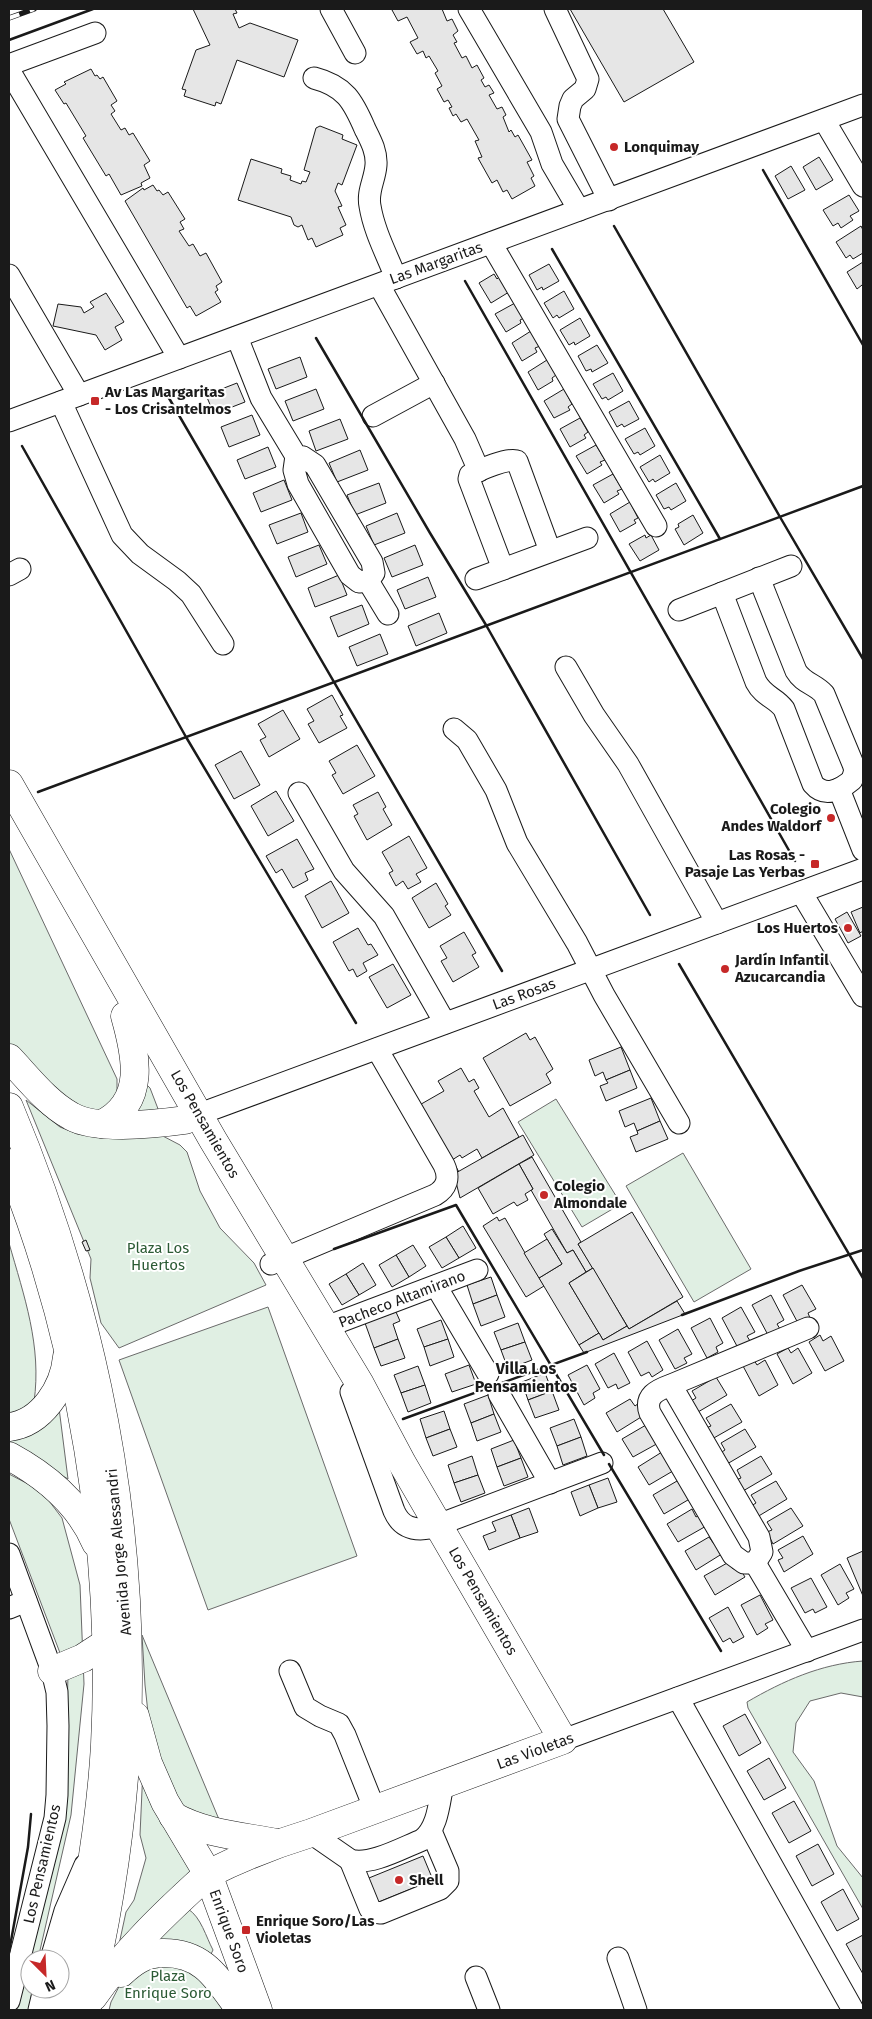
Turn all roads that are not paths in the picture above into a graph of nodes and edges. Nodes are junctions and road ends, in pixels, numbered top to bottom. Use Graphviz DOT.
graph roads {
  1 [pos="330,9"];
  2 [pos="469,9"];
  3 [pos="555,9"];
  4 [pos="95,33"];
  5 [pos="355,53"];
  6 [pos="314,78"];
  7 [pos="863,106"];
  8 [pos="824,120"];
  9 [pos="863,186"];
  10 [pos="609,200"];
  11 [pos="579,210"];
  12 [pos="491,243"];
  13 [pos="9,275"];
  14 [pos="387,281"];
  15 [pos="237,337"];
  16 [pos="179,358"];
  17 [pos="434,383"];
  18 [pos="70,399"];
  19 [pos="373,416"];
  20 [pos="9,421"];
  21 [pos="479,471"];
  22 [pos="656,526"];
  23 [pos="587,538"];
  24 [pos="550,551"];
  25 [pos="791,566"];
  26 [pos="503,569"];
  27 [pos="759,578"];
  28 [pos="476,579"];
  29 [pos="722,593"];
  30 [pos="679,610"];
  31 [pos="388,614"];
  32 [pos="223,644"];
  33 [pos="566,667"];
  34 [pos="454,729"];
  35 [pos="9,784"];
  36 [pos="839,789"];
  37 [pos="299,793"];
  38 [pos="9,802"];
  39 [pos="863,850"];
  40 [pos="863,869"];
  41 [pos="801,892"];
  42 [pos="716,923"];
  43 [pos="591,970"];
  44 [pos="863,996"];
  45 [pos="125,1016"];
  46 [pos="445,1023"];
  47 [pos="377,1049"];
  48 [pos="9,1058"];
  49 [pos="9,1107"];
  50 [pos="192,1117"];
  51 [pos="679,1123"];
  52 [pos="102,1124"];
  53 [pos="9,1163"];
  54 [pos="278,1261"];
  55 [pos="477,1270"];
  56 [pos="436,1286"];
  57 [pos="326,1327"];
  58 [pos="808,1328"];
  59 [pos="68,1350"];
  60 [pos="488,1374"];
  61 [pos="671,1385"];
  62 [pos="351,1392"];
  63 [pos="499,1394"];
  64 [pos="9,1428"];
  65 [pos="9,1456"];
  66 [pos="402,1463"];
  67 [pos="602,1463"];
  68 [pos="550,1483"];
  69 [pos="439,1525"];
  70 [pos="9,1554"];
  71 [pos="101,1555"];
  72 [pos="755,1563"];
  73 [pos="17,1604"];
  74 [pos="863,1630"];
  75 [pos="106,1643"];
  76 [pos="807,1651"];
  77 [pos="52,1671"];
  78 [pos="290,1671"];
  79 [pos="128,1680"];
  80 [pos="531,1686"];
  81 [pos="678,1698"];
  82 [pos="563,1740"];
  83 [pos="516,1758"];
  84 [pos="443,1784"];
  85 [pos="375,1810"];
  86 [pos="173,1816"];
  87 [pos="431,1831"];
  88 [pos="312,1834"];
  89 [pos="95,1840"];
  90 [pos="277,1843"];
  91 [pos="350,1860"];
  92 [pos="208,1874"];
  93 [pos="54,1949"];
  94 [pos="618,1958"];
  95 [pos="476,1977"];
  96 [pos="9,2001"];
  97 [pos="79,2008"];
  98 [pos="245,2009"];
  99 [pos="489,2010"];
  100 [pos="636,2010"];
  101 [pos="853,2010"];
  1 -- 5 [label="street"];
  2 -- 11 [label="street"];
  3 -- 10 [label="street"];
  4 -- 16 [label="street"];
  6 -- 14 [label="street"];
  7 -- 8 [label="street, Las Margaritas"];
  8 -- 9 [label="street"];
  8 -- 10 [label="street, Las Margaritas"];
  10 -- 11 [label="street, Las Margaritas"];
  11 -- 12 [label="street, Las Margaritas"];
  12 -- 14 [label="street, Las Margaritas"];
  12 -- 22 [label="street"];
  13 -- 18 [label="street"];
  14 -- 15 [label="street, Las Margaritas"];
  14 -- 17 [label="street"];
  15 -- 16 [label="street, Las Margaritas"];
  15 -- 31 [label="street"];
  16 -- 18 [label="street, Las Margaritas"];
  17 -- 19 [label="street"];
  17 -- 21 [label="street"];
  18 -- 20 [label="street, Las Margaritas"];
  18 -- 32 [label="street"];
  21 -- 24 [label="street"];
  21 -- 26 [label="street"];
  23 -- 24 [label="street"];
  24 -- 26 [label="street"];
  25 -- 27 [label="street"];
  26 -- 28 [label="street"];
  27 -- 29 [label="street"];
  27 -- 36 [label="street"];
  29 -- 30 [label="street"];
  29 -- 36 [label="street"];
  33 -- 42 [label="street"];
  34 -- 43 [label="street"];
  35 -- 50 [label="main road, Los Pensamientos"];
  36 -- 39 [label="street"];
  37 -- 46 [label="street"];
  38 -- 45 [label="main road, Los Pensamientos"];
  40 -- 41 [label="street, Las Rosas"];
  41 -- 42 [label="street, Las Rosas"];
  41 -- 44 [label="street"];
  42 -- 43 [label="street, Las Rosas"];
  43 -- 46 [label="street, Las Rosas"];
  43 -- 51 [label="street"];
  45 -- 50 [label="main road, Los Pensamientos"];
  45 -- 52 [label="main road"];
  46 -- 47 [label="street, Las Rosas"];
  47 -- 50 [label="street, Las Rosas"];
  47 -- 54 [label="street"];
  48 -- 52 [label="main road"];
  49 -- 79 [label="main road, Avenida Jorge Alessandri"];
  50 -- 52 [label="main road"];
  50 -- 54 [label="main road, Los Pensamientos"];
  53 -- 59 [label="main road, Avenida Jorge Alessandri"];
  54 -- 57 [label="main road, Los Pensamientos"];
  54 -- 62 [label="main road, Los Pensamientos"];
  55 -- 56 [label="street, Pacheco Altamirano"];
  56 -- 57 [label="street, Pacheco Altamirano"];
  56 -- 60 [label="street"];
  57 -- 66 [label="main road, Los Pensamientos"];
  58 -- 61 [label="street"];
  59 -- 64 [label="main road"];
  59 -- 71 [label="main road, Avenida Jorge Alessandri"];
  61 -- 72 [label="street"];
  61 -- 72 [label="street"];
  62 -- 66 [label="main road, Los Pensamientos"];
  62 -- 69 [label="street"];
  63 -- 68 [label="street"];
  65 -- 71 [label="main road"];
  66 -- 69 [label="main road, Los Pensamientos"];
  67 -- 68 [label="street"];
  68 -- 69 [label="street"];
  69 -- 80 [label="main road, Los Pensamientos"];
  70 -- 73 [label="street, Los Pensamientos"];
  71 -- 75 [label="main road, Avenida Jorge Alessandri"];
  72 -- 76 [label="street"];
  73 -- 77 [label="street, Los Pensamientos"];
  74 -- 76 [label="street, Las Violetas"];
  75 -- 77 [label="main road"];
  75 -- 89 [label="main road, Avenida Jorge Alessandri"];
  76 -- 81 [label="street, Las Violetas"];
  77 -- 96 [label="street, Los Pensamientos"];
  78 -- 85 [label="street"];
  79 -- 86 [label="main road"];
  79 -- 97 [label="main road, Avenida Jorge Alessandri"];
  80 -- 82 [label="main road, Los Pensamientos"];
  80 -- 83 [label="main road"];
  81 -- 82 [label="street, Las Violetas"];
  81 -- 101 [label="street"];
  82 -- 83 [label="main road, Las Violetas"];
  83 -- 84 [label="main road, Las Violetas"];
  84 -- 85 [label="main road, Las Violetas"];
  84 -- 87 [label="street"];
  85 -- 88 [label="main road, Las Violetas"];
  86 -- 90 [label="main road"];
  86 -- 92 [label="main road"];
  87 -- 91 [label="street"];
  87 -- 91 [label="street"];
  88 -- 90 [label="main road, Las Violetas"];
  88 -- 91 [label="street"];
  89 -- 93 [label="street"];
  89 -- 97 [label="main road, Avenida Jorge Alessandri"];
  90 -- 92 [label="main road, Las Violetas"];
  92 -- 97 [label="main road, Las Violetas"];
  92 -- 98 [label="main road, Enrique Soro"];
  94 -- 100 [label="street"];
  95 -- 99 [label="street"];
  97 -- 98 [label="main road"];
}
